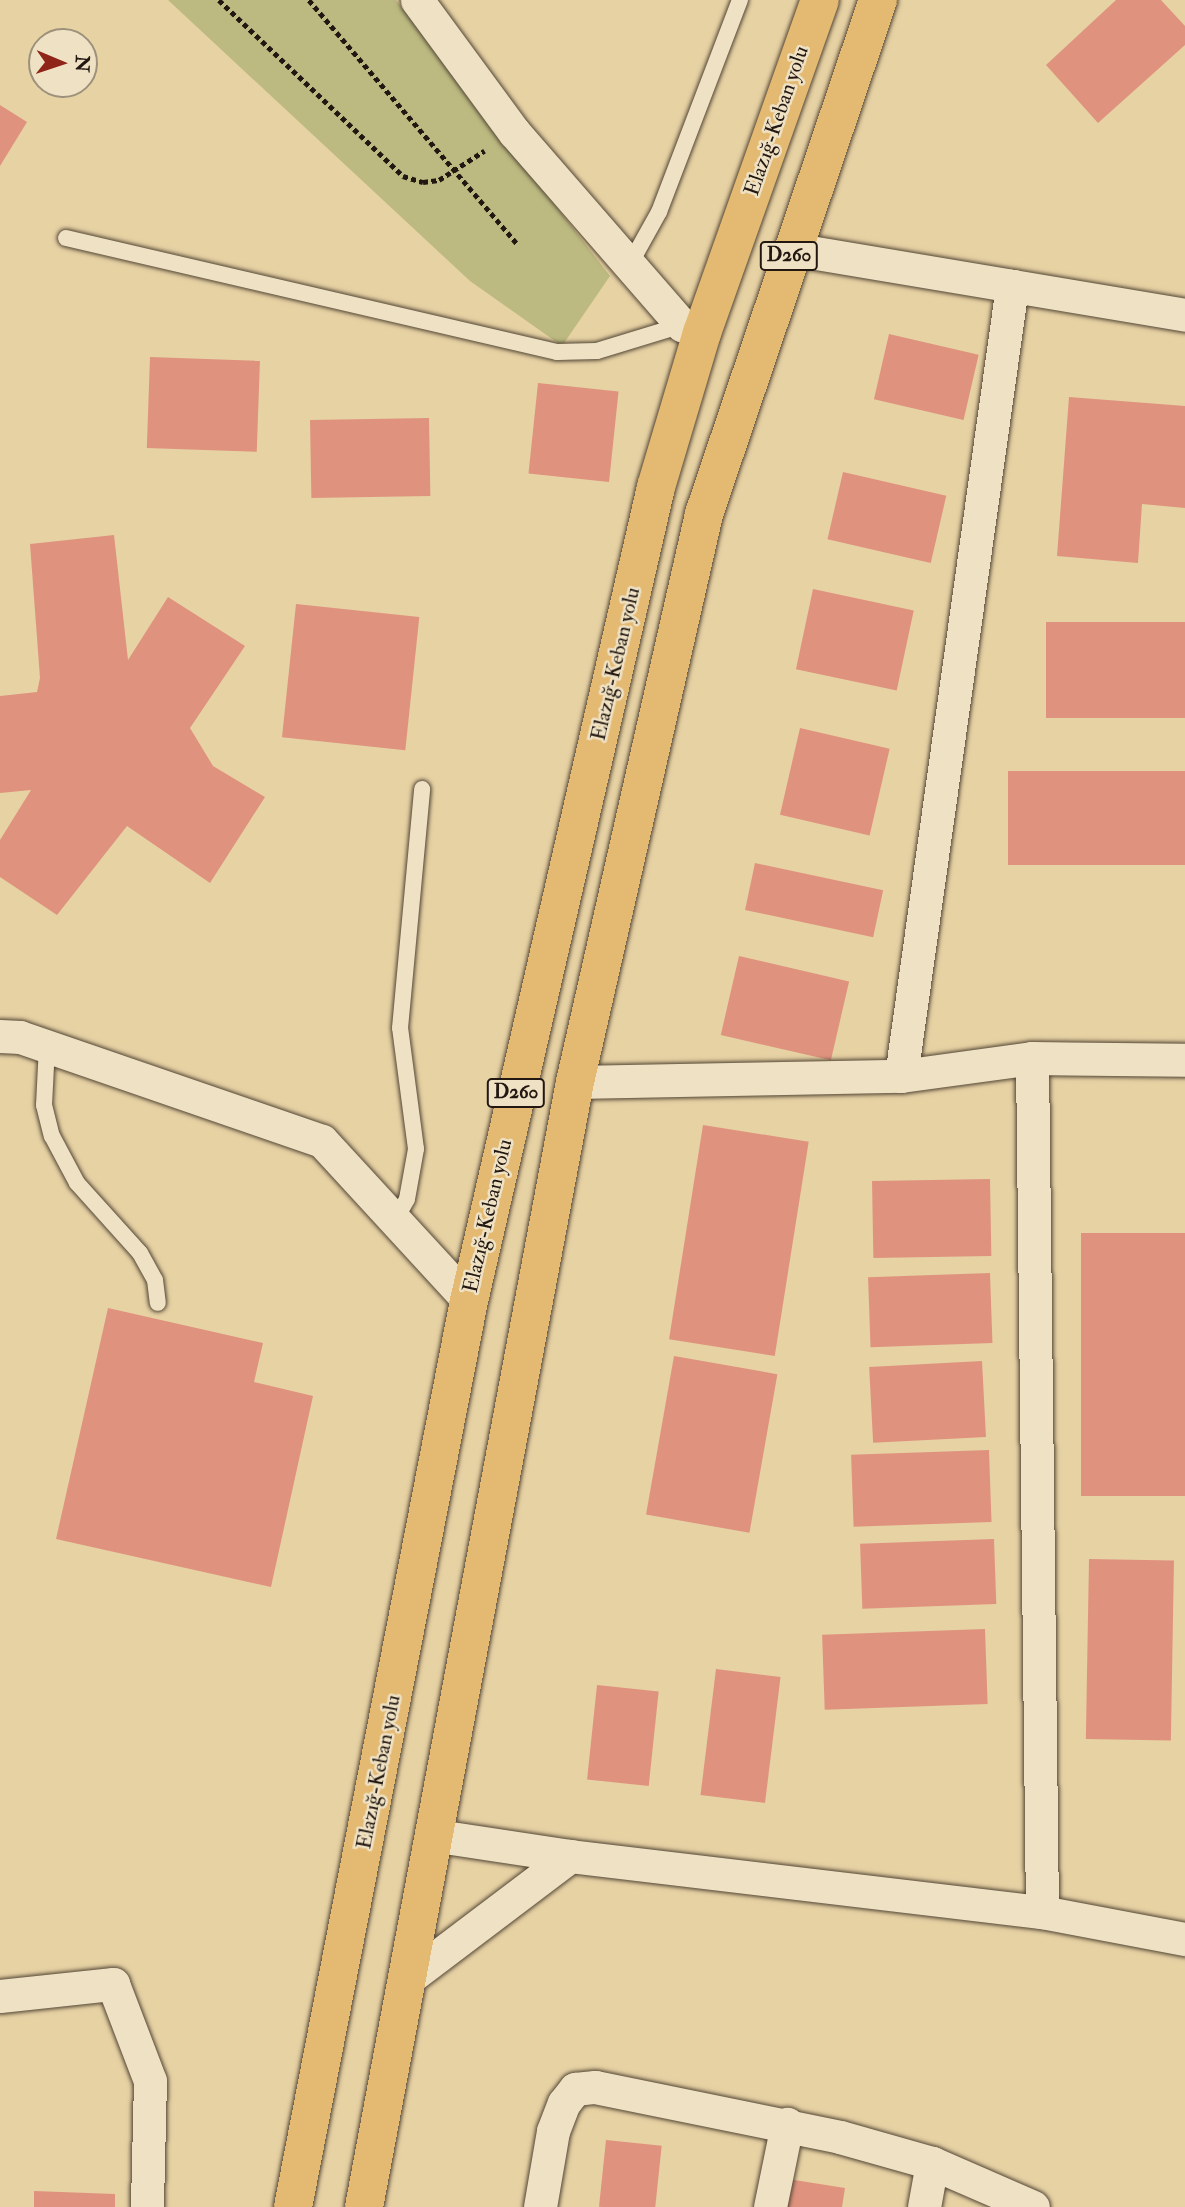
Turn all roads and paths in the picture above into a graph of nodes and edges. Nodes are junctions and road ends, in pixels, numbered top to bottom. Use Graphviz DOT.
graph roads {
  1 [pos="219,0"];
  2 [pos="309,0"];
  3 [pos="417,0"];
  4 [pos="740,0"];
  5 [pos="820,0"];
  6 [pos="878,0"];
  7 [pos="514,132"];
  8 [pos="455,170"];
  9 [pos="66,238"];
  10 [pos="518,244"];
  11 [pos="792,249"];
  12 [pos="631,264"];
  13 [pos="1013,286"];
  14 [pos="1185,315"];
  15 [pos="692,329"];
  16 [pos="422,789"];
  17 [pos="0,1036"];
  18 [pos="47,1046"];
  19 [pos="1031,1058"];
  20 [pos="1185,1060"];
  21 [pos="901,1076"];
  22 [pos="575,1082"];
  23 [pos="395,1220"];
  24 [pos="469,1301"];
  25 [pos="158,1303"];
  26 [pos="431,1835"];
  27 [pos="570,1856"];
  28 [pos="1042,1912"];
  29 [pos="1185,1940"];
  30 [pos="405,1981"];
  31 [pos="0,1996"];
  32 [pos="787,2124"];
  33 [pos="932,2163"];
  34 [pos="147,2207"];
  35 [pos="293,2207"];
  36 [pos="364,2207"];
  37 [pos="540,2207"];
  38 [pos="770,2207"];
  39 [pos="924,2207"];
  40 [pos="1033,2207"];
  1 -- 8 [label="path"];
  2 -- 8 [label="path"];
  3 -- 7 [label="street"];
  4 -- 12 [label="lane"];
  5 -- 15 [label="highway, Elazığ-Keban yolu / D260"];
  6 -- 11 [label="highway, D260"];
  7 -- 8 [label="path"];
  7 -- 12 [label="street"];
  8 -- 10 [label="path"];
  9 -- 15 [label="lane"];
  11 -- 13 [label="street"];
  11 -- 22 [label="highway, D260"];
  12 -- 15 [label="street"];
  13 -- 14 [label="street"];
  13 -- 21 [label="street"];
  15 -- 24 [label="highway, Elazığ-Keban yolu / D260"];
  16 -- 23 [label="lane"];
  17 -- 18 [label="street"];
  18 -- 23 [label="street"];
  18 -- 25 [label="lane"];
  19 -- 20 [label="street"];
  19 -- 21 [label="street"];
  19 -- 28 [label="street"];
  21 -- 22 [label="street"];
  22 -- 26 [label="highway, D260"];
  23 -- 24 [label="street"];
  24 -- 35 [label="highway, Elazığ-Keban yolu / D260"];
  26 -- 27 [label="street"];
  26 -- 30 [label="highway, D260"];
  27 -- 28 [label="street"];
  27 -- 30 [label="street"];
  28 -- 29 [label="street"];
  30 -- 36 [label="highway, D260"];
  31 -- 34 [label="street"];
  32 -- 33 [label="street"];
  32 -- 37 [label="street"];
  32 -- 38 [label="street"];
  33 -- 39 [label="street"];
  33 -- 40 [label="street"];
}
